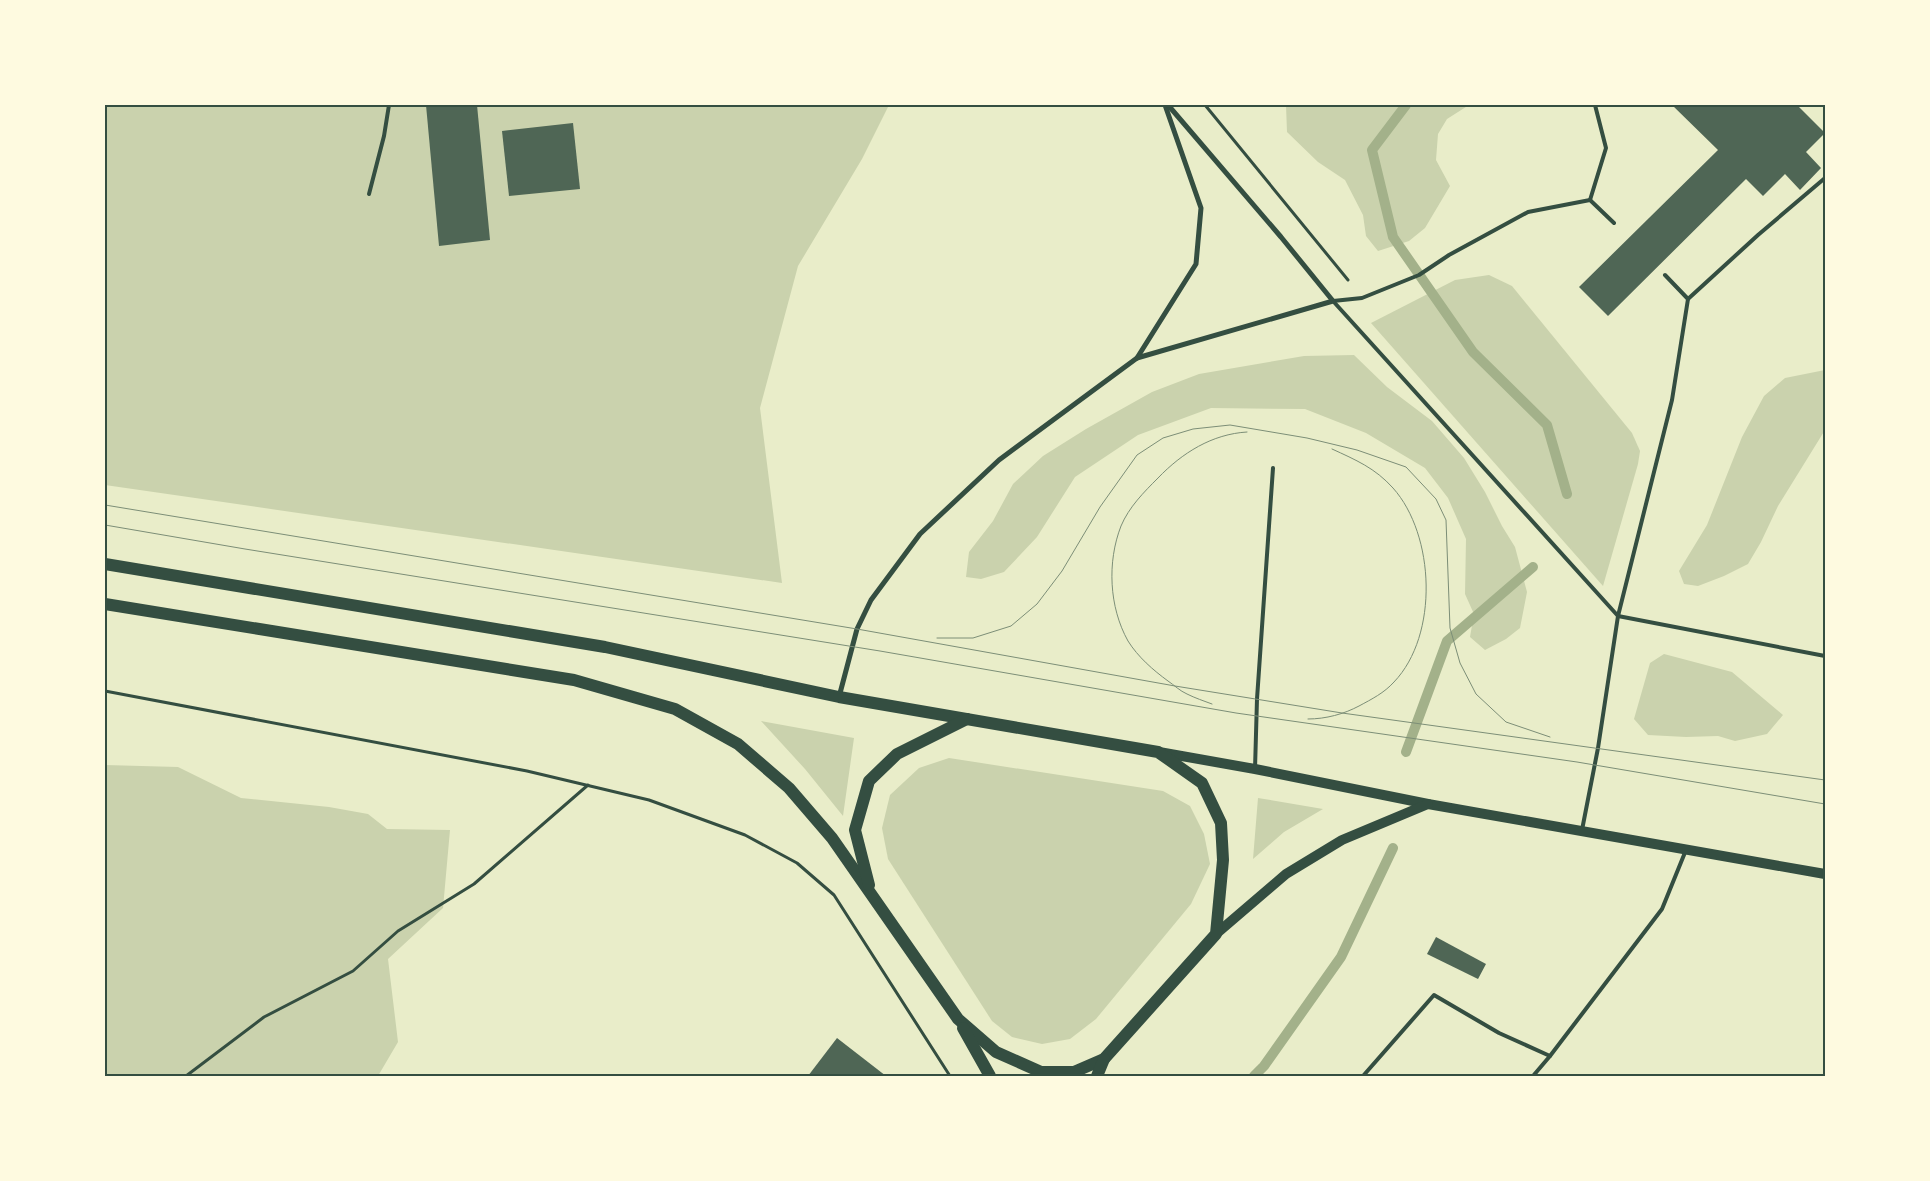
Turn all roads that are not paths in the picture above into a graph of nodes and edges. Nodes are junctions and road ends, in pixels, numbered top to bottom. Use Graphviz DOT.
graph roads {
  1 [pos="389,105"];
  2 [pos="1167,105"];
  3 [pos="1596,105"];
  4 [pos="1825,178"];
  5 [pos="369,194"];
  6 [pos="1590,200"];
  7 [pos="1614,224"];
  8 [pos="1666,275"];
  9 [pos="1688,299"];
  10 [pos="1333,300"];
  11 [pos="1137,358"];
  12 [pos="1274,468"];
  13 [pos="105,564"];
  14 [pos="105,604"];
  15 [pos="1618,616"];
  16 [pos="1825,656"];
  17 [pos="839,697"];
  18 [pos="967,718"];
  19 [pos="1158,752"];
  20 [pos="1255,769"];
  21 [pos="1428,804"];
  22 [pos="1582,830"];
  23 [pos="1686,848"];
  24 [pos="1825,874"];
  25 [pos="870,892"];
  26 [pos="1216,934"];
  27 [pos="958,1019"];
  28 [pos="1550,1056"];
  29 [pos="1104,1058"];
  30 [pos="990,1076"];
  31 [pos="1097,1076"];
  32 [pos="1363,1076"];
  33 [pos="1533,1076"];
  1 -- 5 [label="lane"];
  2 -- 10 [label="street"];
  2 -- 11 [label="street"];
  3 -- 6 [label="lane"];
  4 -- 9 [label="lane"];
  6 -- 7 [label="lane"];
  6 -- 10 [label="lane"];
  8 -- 9 [label="lane"];
  9 -- 15 [label="lane"];
  10 -- 11 [label="street"];
  10 -- 15 [label="lane"];
  11 -- 17 [label="street"];
  12 -- 20 [label="lane"];
  13 -- 17 [label="main road"];
  14 -- 25 [label="main road"];
  15 -- 16 [label="lane"];
  15 -- 22 [label="lane"];
  17 -- 18 [label="main road"];
  18 -- 19 [label="main road"];
  18 -- 25 [label="main road"];
  19 -- 20 [label="main road"];
  19 -- 26 [label="main road"];
  20 -- 21 [label="main road"];
  21 -- 22 [label="main road"];
  21 -- 26 [label="main road"];
  22 -- 23 [label="main road"];
  23 -- 24 [label="main road"];
  23 -- 28 [label="lane"];
  25 -- 27 [label="main road"];
  26 -- 29 [label="main road"];
  27 -- 29 [label="main road"];
  27 -- 30 [label="main road"];
  28 -- 32 [label="lane"];
  28 -- 33 [label="lane"];
  29 -- 31 [label="main road"];
}
